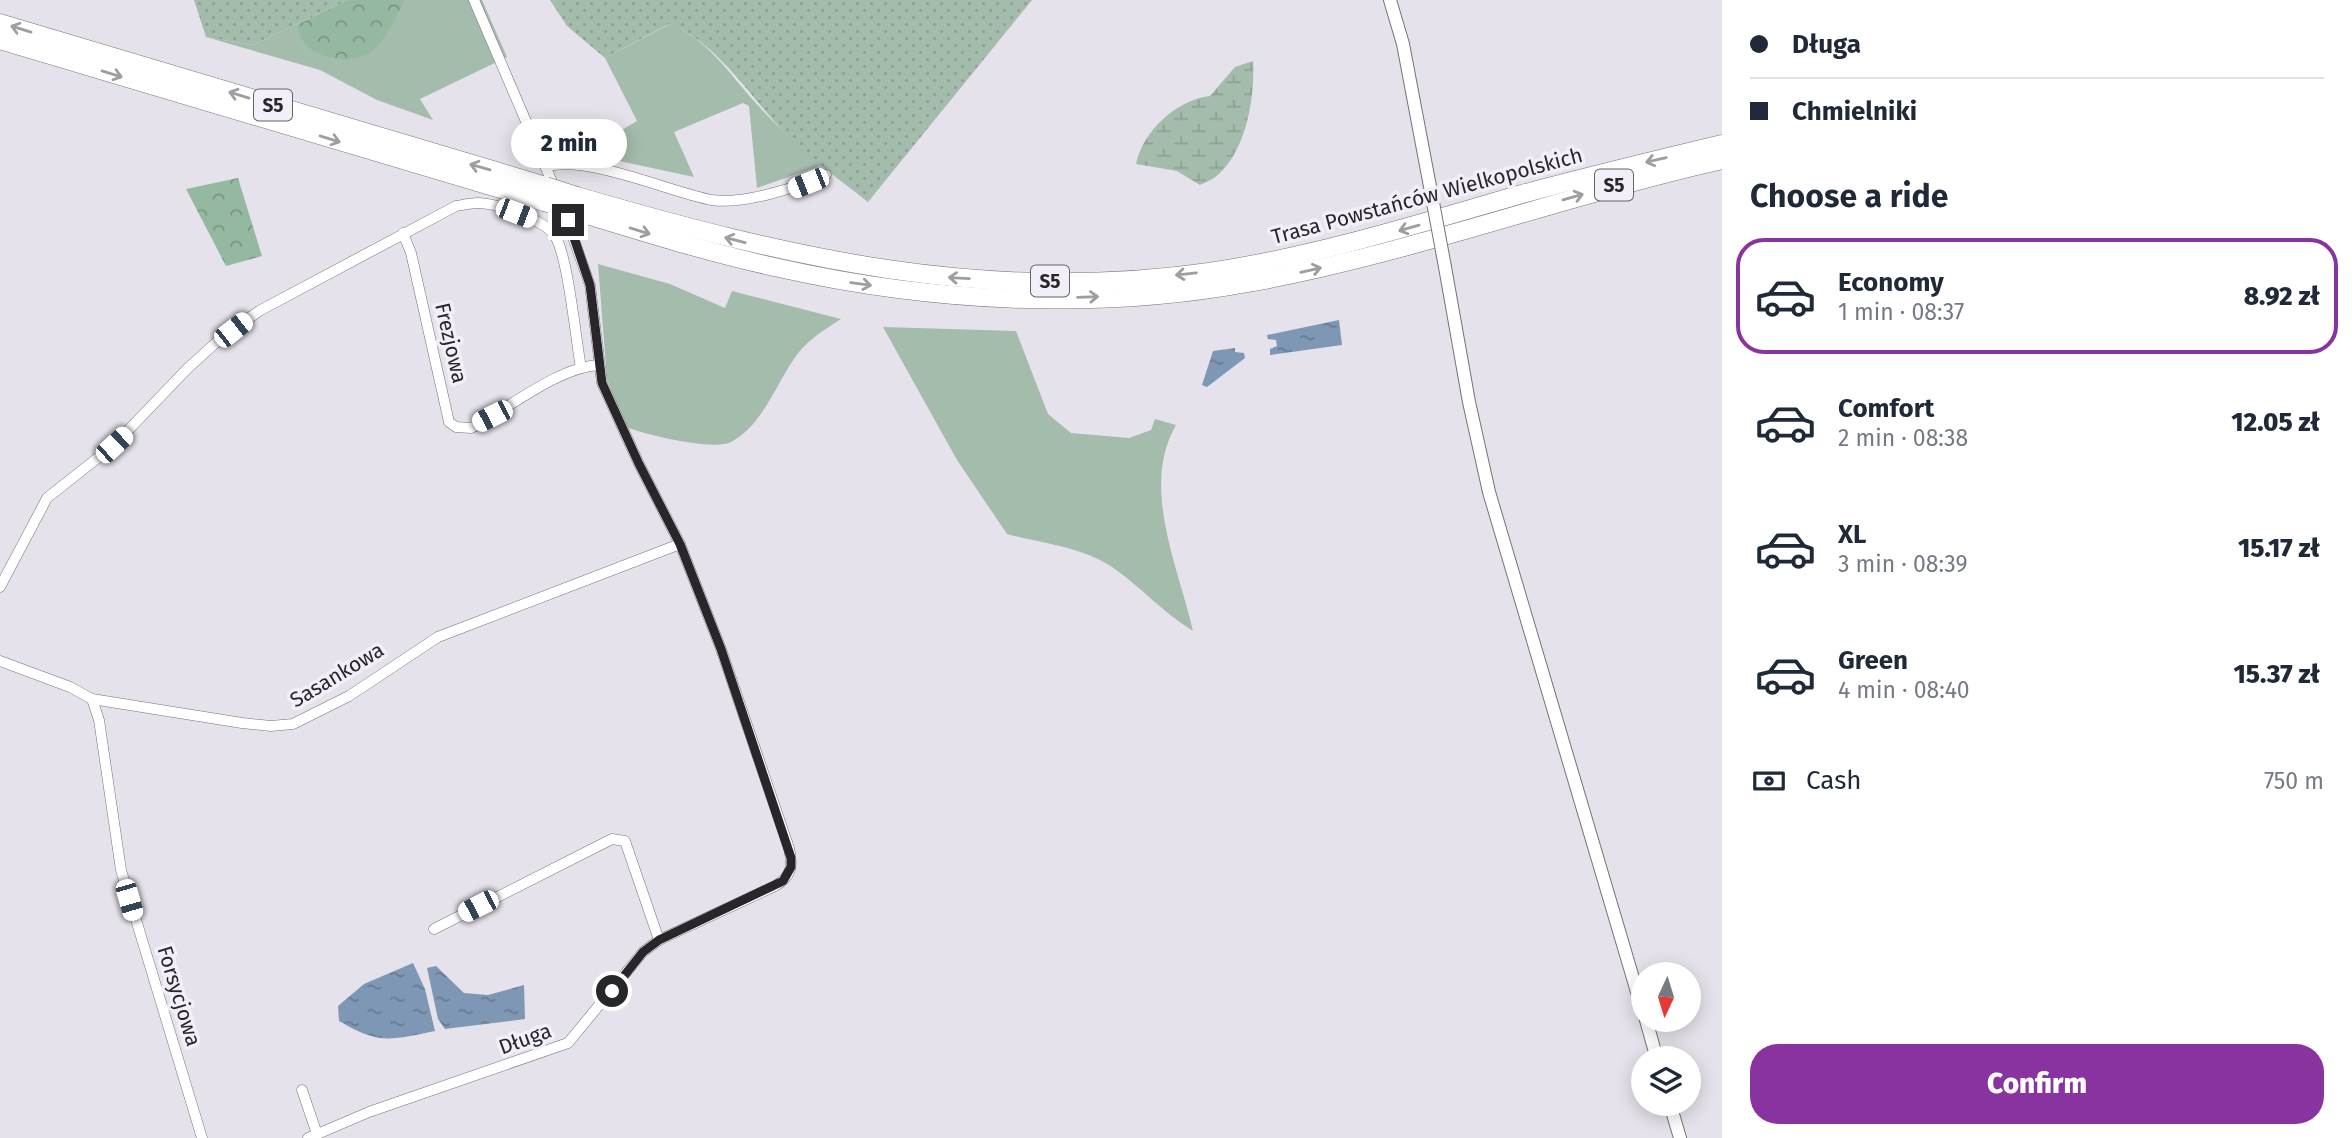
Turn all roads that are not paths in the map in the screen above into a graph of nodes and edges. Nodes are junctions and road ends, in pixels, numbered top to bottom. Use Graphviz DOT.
graph roads {
  1 [pos="474,0"];
  2 [pos="1390,0"];
  3 [pos="0,23"];
  4 [pos="0,40"];
  5 [pos="1722,144"];
  6 [pos="1722,160"];
  7 [pos="546,167"];
  8 [pos="827,175"];
  9 [pos="545,194"];
  10 [pos="576,204"];
  11 [pos="403,233"];
  12 [pos="599,365"];
  13 [pos="580,368"];
  14 [pos="680,544"];
  15 [pos="0,587"];
  16 [pos="0,661"];
  17 [pos="92,699"];
  18 [pos="434,929"];
  19 [pos="659,940"];
  20 [pos="1631,972"];
  21 [pos="302,1090"];
  22 [pos="1674,1116"];
  23 [pos="312,1136"];
  24 [pos="202,1138"];
  25 [pos="1680,1138"];
  1 -- 7 [label="street, Długa"];
  2 -- 20 [label="street, bridge"];
  9 -- 3 [label="highway, Trasa Powstańców Wielkopolskich / S5, one-way"];
  4 -- 9 [label="highway, Trasa Powstańców Wielkopolskich / S5, one-way"];
  5 -- 10 [label="highway, Trasa Powstańców Wielkopolskich / S5, one-way"];
  10 -- 6 [label="highway, Trasa Powstańców Wielkopolskich / S5, one-way"];
  7 -- 8 [label="street"];
  7 -- 12 [label="street, Długa"];
  9 -- 10 [label="highway, Trasa Powstańców Wielkopolskich / S5, bridge"];
  11 -- 13 [label="street"];
  11 -- 13 [label="street, Frezjowa"];
  11 -- 15 [label="street"];
  12 -- 13 [label="street, Frezjowa"];
  12 -- 14 [label="street, Długa"];
  14 -- 17 [label="street, Sasankowa"];
  14 -- 19 [label="street, Długa"];
  16 -- 17 [label="street, Sasankowa"];
  17 -- 24 [label="street, Forsycjowa"];
  18 -- 19 [label="street"];
  19 -- 23 [label="street, Długa"];
  21 -- 23 [label="street"];
  22 -- 25 [label="street"];
}
